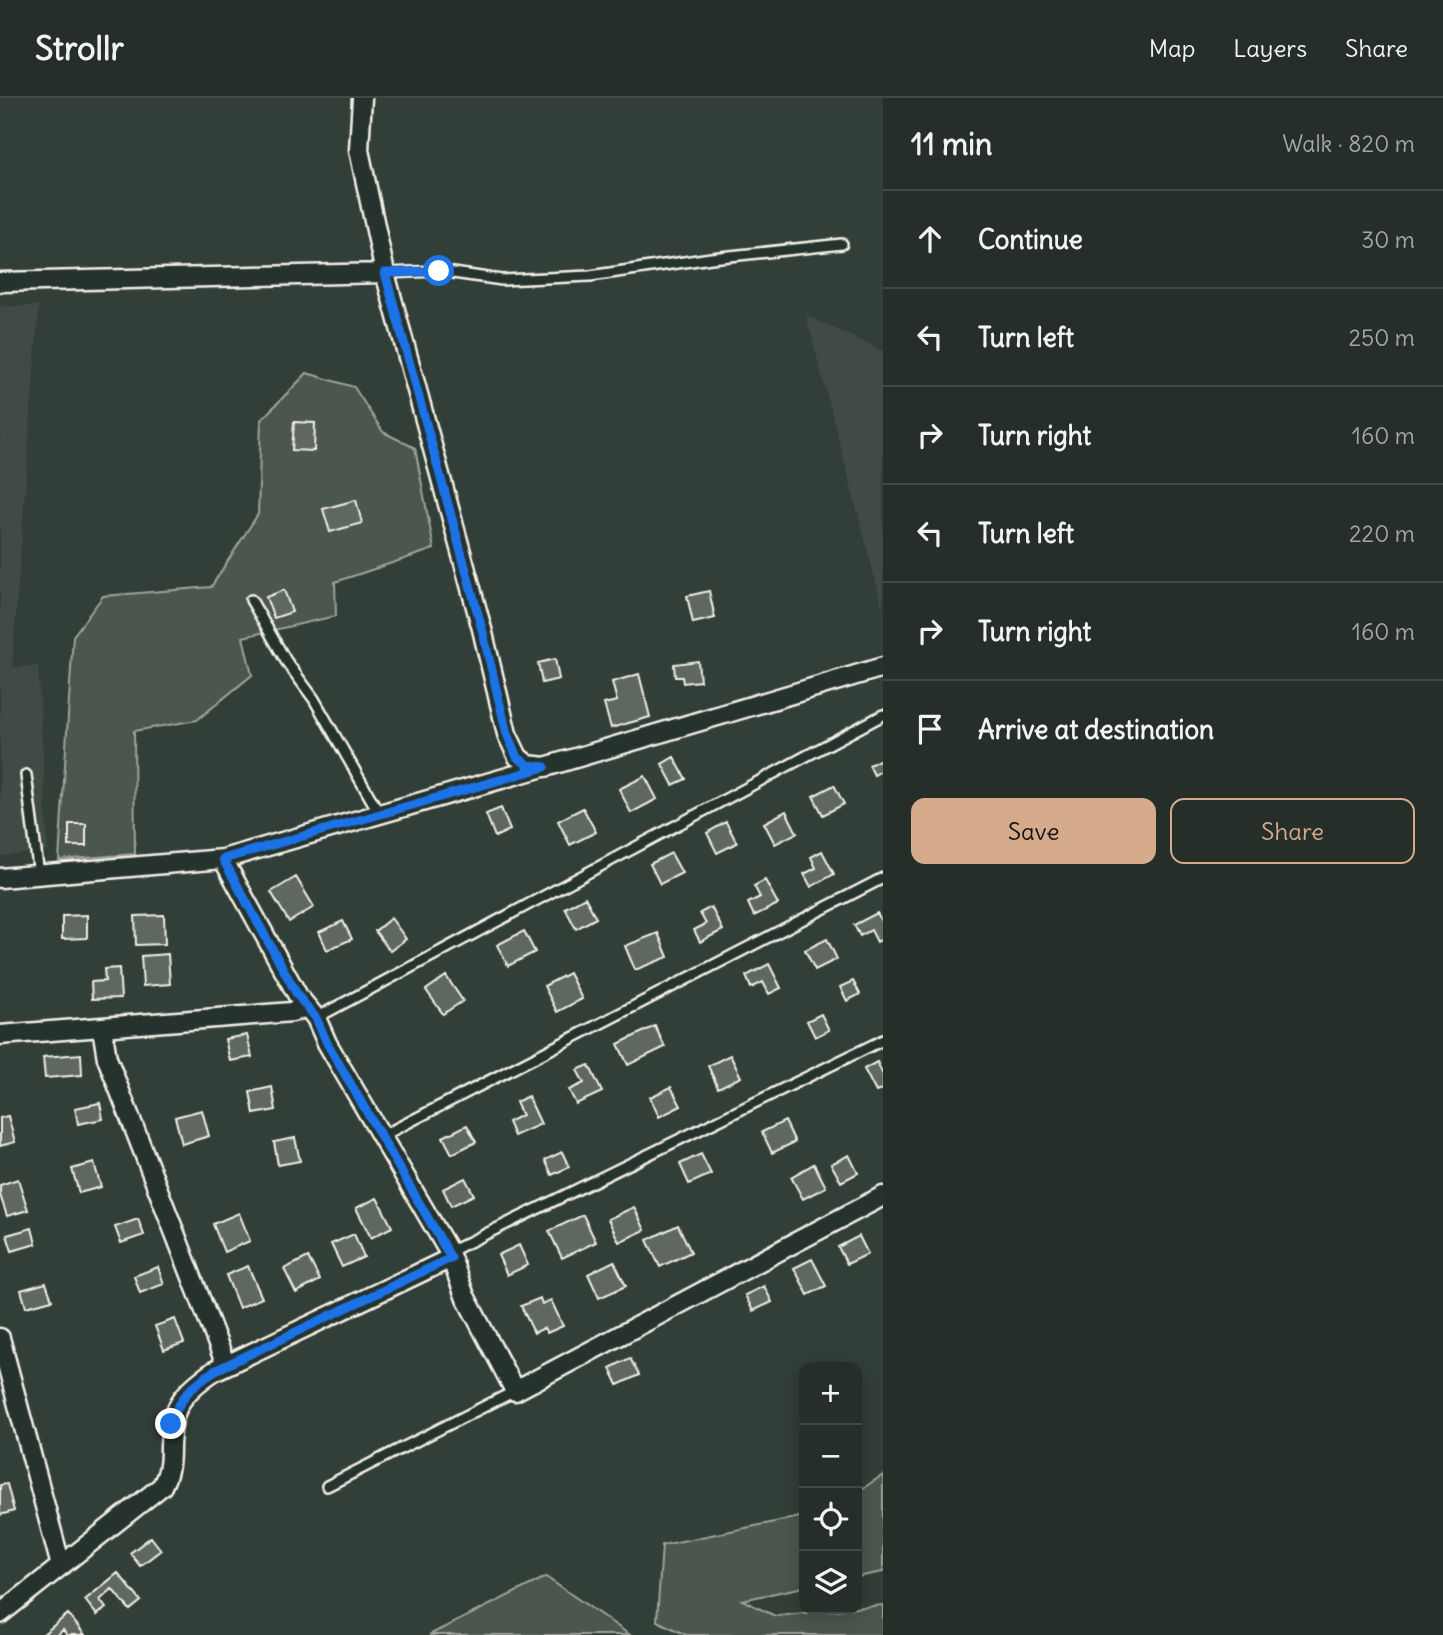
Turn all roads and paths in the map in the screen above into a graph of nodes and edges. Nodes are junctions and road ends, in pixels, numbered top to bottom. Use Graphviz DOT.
graph roads {
  1 [pos="362,98"];
  2 [pos="842,244"];
  3 [pos="385,273"];
  4 [pos="0,282"];
  5 [pos="251,600"];
  6 [pos="883,667"];
  7 [pos="883,715"];
  8 [pos="545,767"];
  9 [pos="26,775"];
  10 [pos="379,813"];
  11 [pos="223,859"];
  12 [pos="39,875"];
  13 [pos="0,878"];
  14 [pos="883,878"];
  15 [pos="312,1013"];
  16 [pos="102,1028"];
  17 [pos="0,1035"];
  18 [pos="883,1040"];
  19 [pos="382,1136"];
  20 [pos="883,1196"];
  21 [pos="450,1255"];
  22 [pos="0,1338"];
  23 [pos="226,1365"];
  24 [pos="515,1391"];
  25 [pos="327,1486"];
  26 [pos="61,1566"];
  27 [pos="0,1614"];
  1 -- 3 [label="street"];
  2 -- 3 [label="lane"];
  3 -- 4 [label="street"];
  3 -- 8 [label="street"];
  5 -- 10 [label="lane"];
  6 -- 8 [label="street"];
  7 -- 15 [label="lane"];
  8 -- 10 [label="street"];
  9 -- 12 [label="lane"];
  10 -- 11 [label="street"];
  11 -- 12 [label="street"];
  11 -- 15 [label="street"];
  12 -- 13 [label="street"];
  14 -- 19 [label="lane"];
  15 -- 16 [label="street"];
  15 -- 19 [label="street"];
  16 -- 17 [label="street"];
  16 -- 23 [label="street"];
  18 -- 21 [label="lane"];
  19 -- 21 [label="street"];
  20 -- 24 [label="street"];
  21 -- 23 [label="street"];
  21 -- 24 [label="street"];
  22 -- 26 [label="street"];
  23 -- 26 [label="street"];
  24 -- 25 [label="lane"];
  26 -- 27 [label="street"];
}
